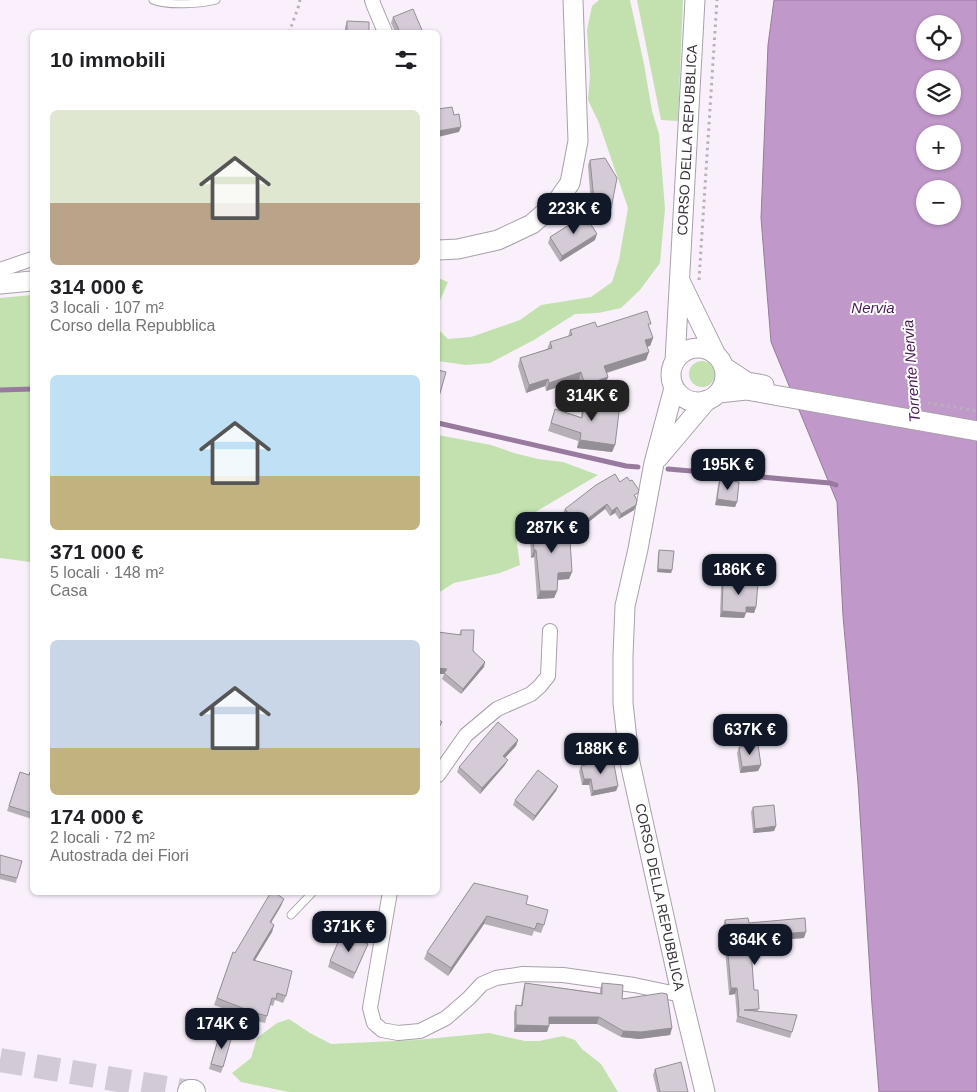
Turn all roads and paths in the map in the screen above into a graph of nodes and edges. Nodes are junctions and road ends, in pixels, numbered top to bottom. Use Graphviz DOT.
graph roads {
  1 [pos="153,0"];
  2 [pos="216,0"];
  3 [pos="300,0"];
  4 [pos="372,0"];
  5 [pos="573,0"];
  6 [pos="695,0"];
  7 [pos="717,0"];
  8 [pos="290,30"];
  9 [pos="384,30"];
  10 [pos="440,250"];
  11 [pos="30,260"];
  12 [pos="0,270"];
  13 [pos="679,280"];
  14 [pos="30,281"];
  15 [pos="0,284"];
  16 [pos="699,284"];
  17 [pos="675,361"];
  18 [pos="720,361"];
  19 [pos="747,386"];
  20 [pos="674,388"];
  21 [pos="713,397"];
  22 [pos="977,422"];
  23 [pos="977,432"];
  24 [pos="654,463"];
  25 [pos="550,631"];
  26 [pos="440,772"];
  27 [pos="310,895"];
  28 [pos="389,895"];
  29 [pos="291,915"];
  30 [pos="681,992"];
  31 [pos="705,1092"];
  1 -- 2 [label="lane"];
  3 -- 8 [label="path"];
  4 -- 9 [label="street"];
  5 -- 10 [label="main road"];
  6 -- 13 [label="main road, CORSO DELLA REPUBBLICA"];
  7 -- 16 [label="path"];
  11 -- 12 [label="street"];
  13 -- 17 [label="main road, CORSO DELLA REPUBBLICA"];
  13 -- 18 [label="main road, CORSO DELLA REPUBBLICA"];
  14 -- 15 [label="main road"];
  17 -- 18 [label="main road"];
  17 -- 20 [label="main road"];
  18 -- 19 [label="main road"];
  18 -- 21 [label="main road"];
  19 -- 21 [label="main road"];
  19 -- 22 [label="main road"];
  19 -- 23 [label="main road"];
  20 -- 21 [label="main road"];
  20 -- 24 [label="main road, CORSO DELLA REPUBBLICA"];
  21 -- 24 [label="main road, CORSO DELLA REPUBBLICA"];
  24 -- 30 [label="main road, CORSO DELLA REPUBBLICA"];
  25 -- 26 [label="street"];
  27 -- 29 [label="lane"];
  28 -- 30 [label="street"];
  30 -- 31 [label="main road, CORSO DELLA REPUBBLICA"];
}
